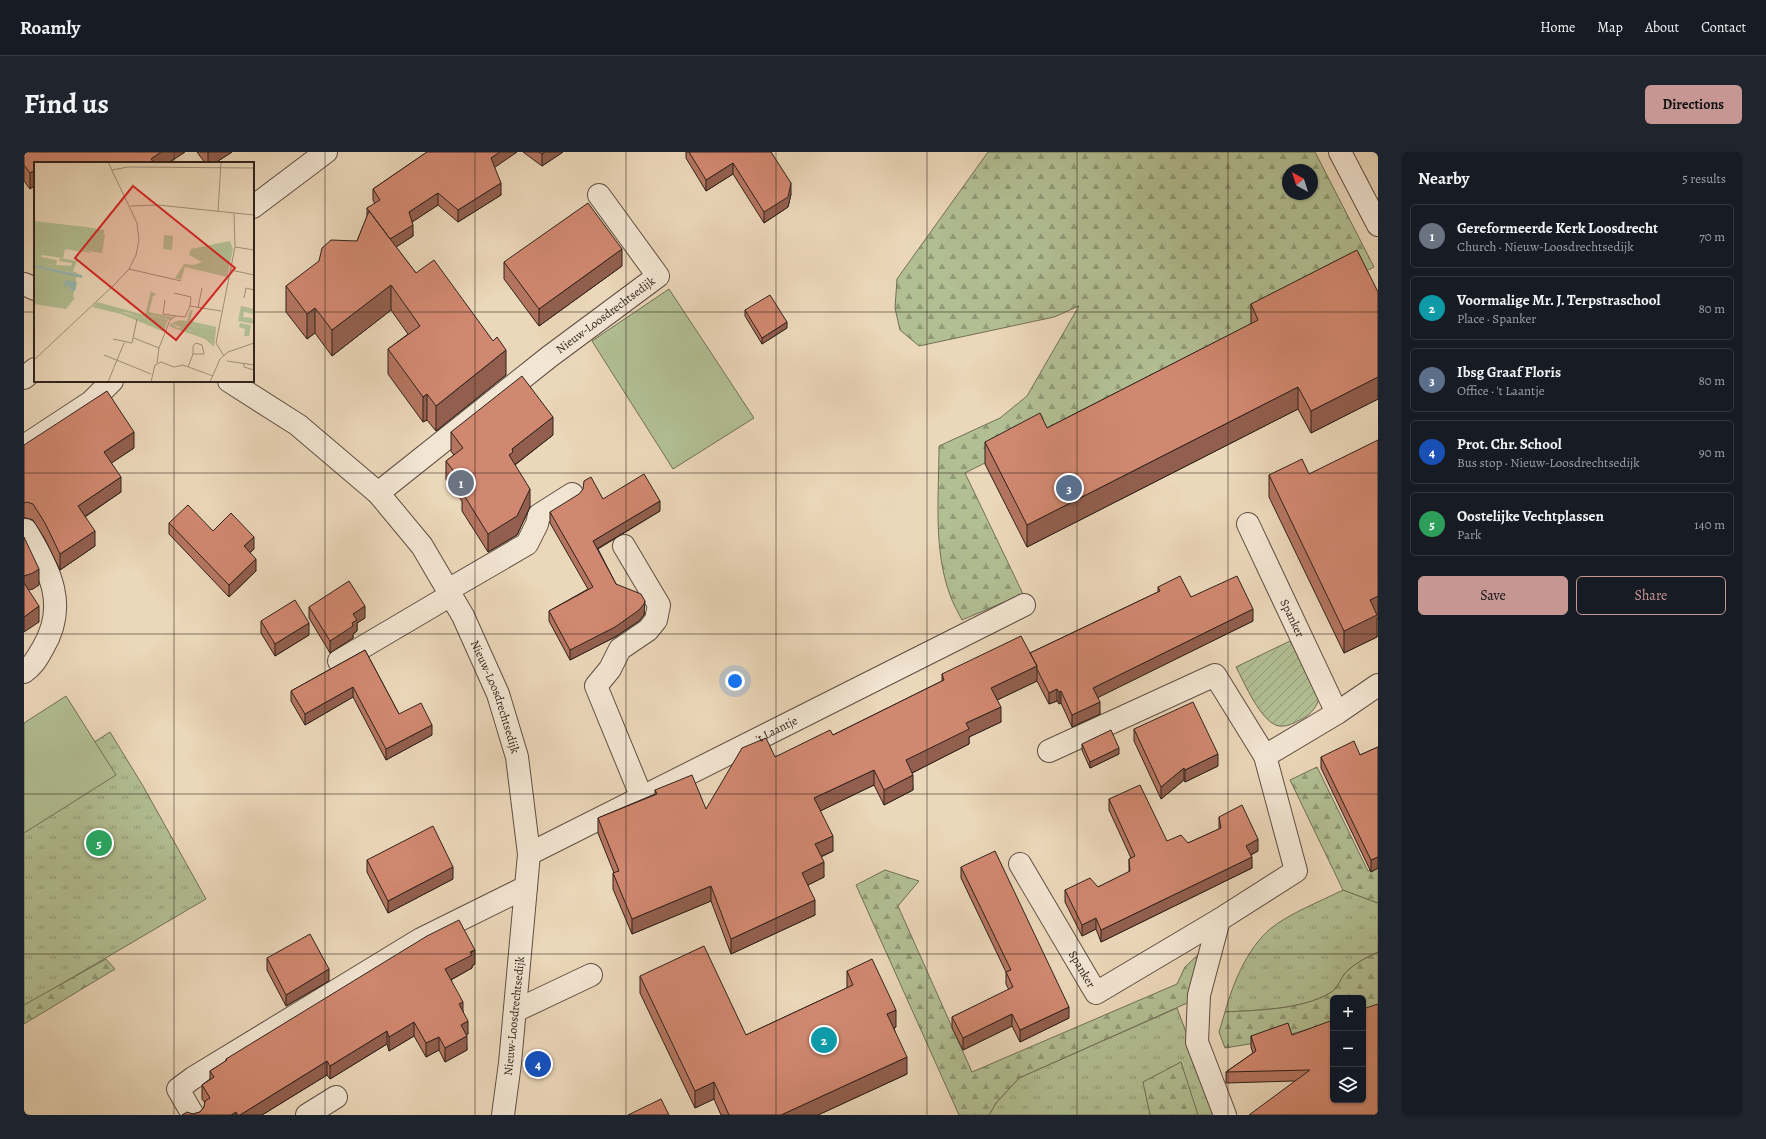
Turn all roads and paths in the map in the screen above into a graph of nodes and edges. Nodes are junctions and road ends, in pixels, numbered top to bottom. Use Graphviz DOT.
graph roads {
  1 [pos="326,152"];
  2 [pos="1340,152"];
  3 [pos="1369,187"];
  4 [pos="600,194"];
  5 [pos="254,206"];
  6 [pos="1378,225"];
  7 [pos="24,284"];
  8 [pos="34,289"];
  9 [pos="34,370"];
  10 [pos="24,378"];
  11 [pos="111,382"];
  12 [pos="231,382"];
  13 [pos="24,446"];
  14 [pos="378,493"];
  15 [pos="572,494"];
  16 [pos="1248,524"];
  17 [pos="24,531"];
  18 [pos="624,546"];
  19 [pos="449,593"];
  20 [pos="1024,605"];
  21 [pos="339,661"];
  22 [pos="24,672"];
  23 [pos="1378,685"];
  24 [pos="1337,713"];
  25 [pos="1049,751"];
  26 [pos="1265,756"];
  27 [pos="642,798"];
  28 [pos="529,854"];
  29 [pos="1020,864"];
  30 [pos="526,887"];
  31 [pos="1219,920"];
  32 [pos="591,975"];
  33 [pos="515,1011"];
  34 [pos="336,1097"];
  35 [pos="193,1115"];
  36 [pos="307,1115"];
  37 [pos="503,1115"];
  38 [pos="1225,1115"];
  1 -- 5 [label="street"];
  2 -- 3 [label="street"];
  3 -- 6 [label="street"];
  4 -- 14 [label="street, Nieuw-Loosdrechtsedijk"];
  7 -- 8 [label="street"];
  9 -- 10 [label="street"];
  11 -- 13 [label="street"];
  12 -- 14 [label="street, Nieuw-Loosdrechtsedijk"];
  14 -- 19 [label="street, Nieuw-Loosdrechtsedijk"];
  15 -- 19 [label="street"];
  16 -- 24 [label="street, Spanker"];
  17 -- 22 [label="street"];
  18 -- 27 [label="street"];
  19 -- 21 [label="street"];
  19 -- 28 [label="street, Nieuw-Loosdrechtsedijk"];
  20 -- 27 [label="street, 't Laantje"];
  23 -- 24 [label="street"];
  24 -- 26 [label="street"];
  25 -- 26 [label="street, Spanker"];
  26 -- 31 [label="street, Spanker"];
  27 -- 28 [label="street, 't Laantje"];
  28 -- 30 [label="street, Nieuw-Loosdrechtsedijk"];
  29 -- 31 [label="street, Spanker"];
  30 -- 33 [label="street, Nieuw-Loosdrechtsedijk"];
  30 -- 35 [label="street"];
  31 -- 38 [label="street"];
  32 -- 33 [label="street"];
  33 -- 37 [label="street, Nieuw-Loosdrechtsedijk"];
  34 -- 36 [label="street"];
}
